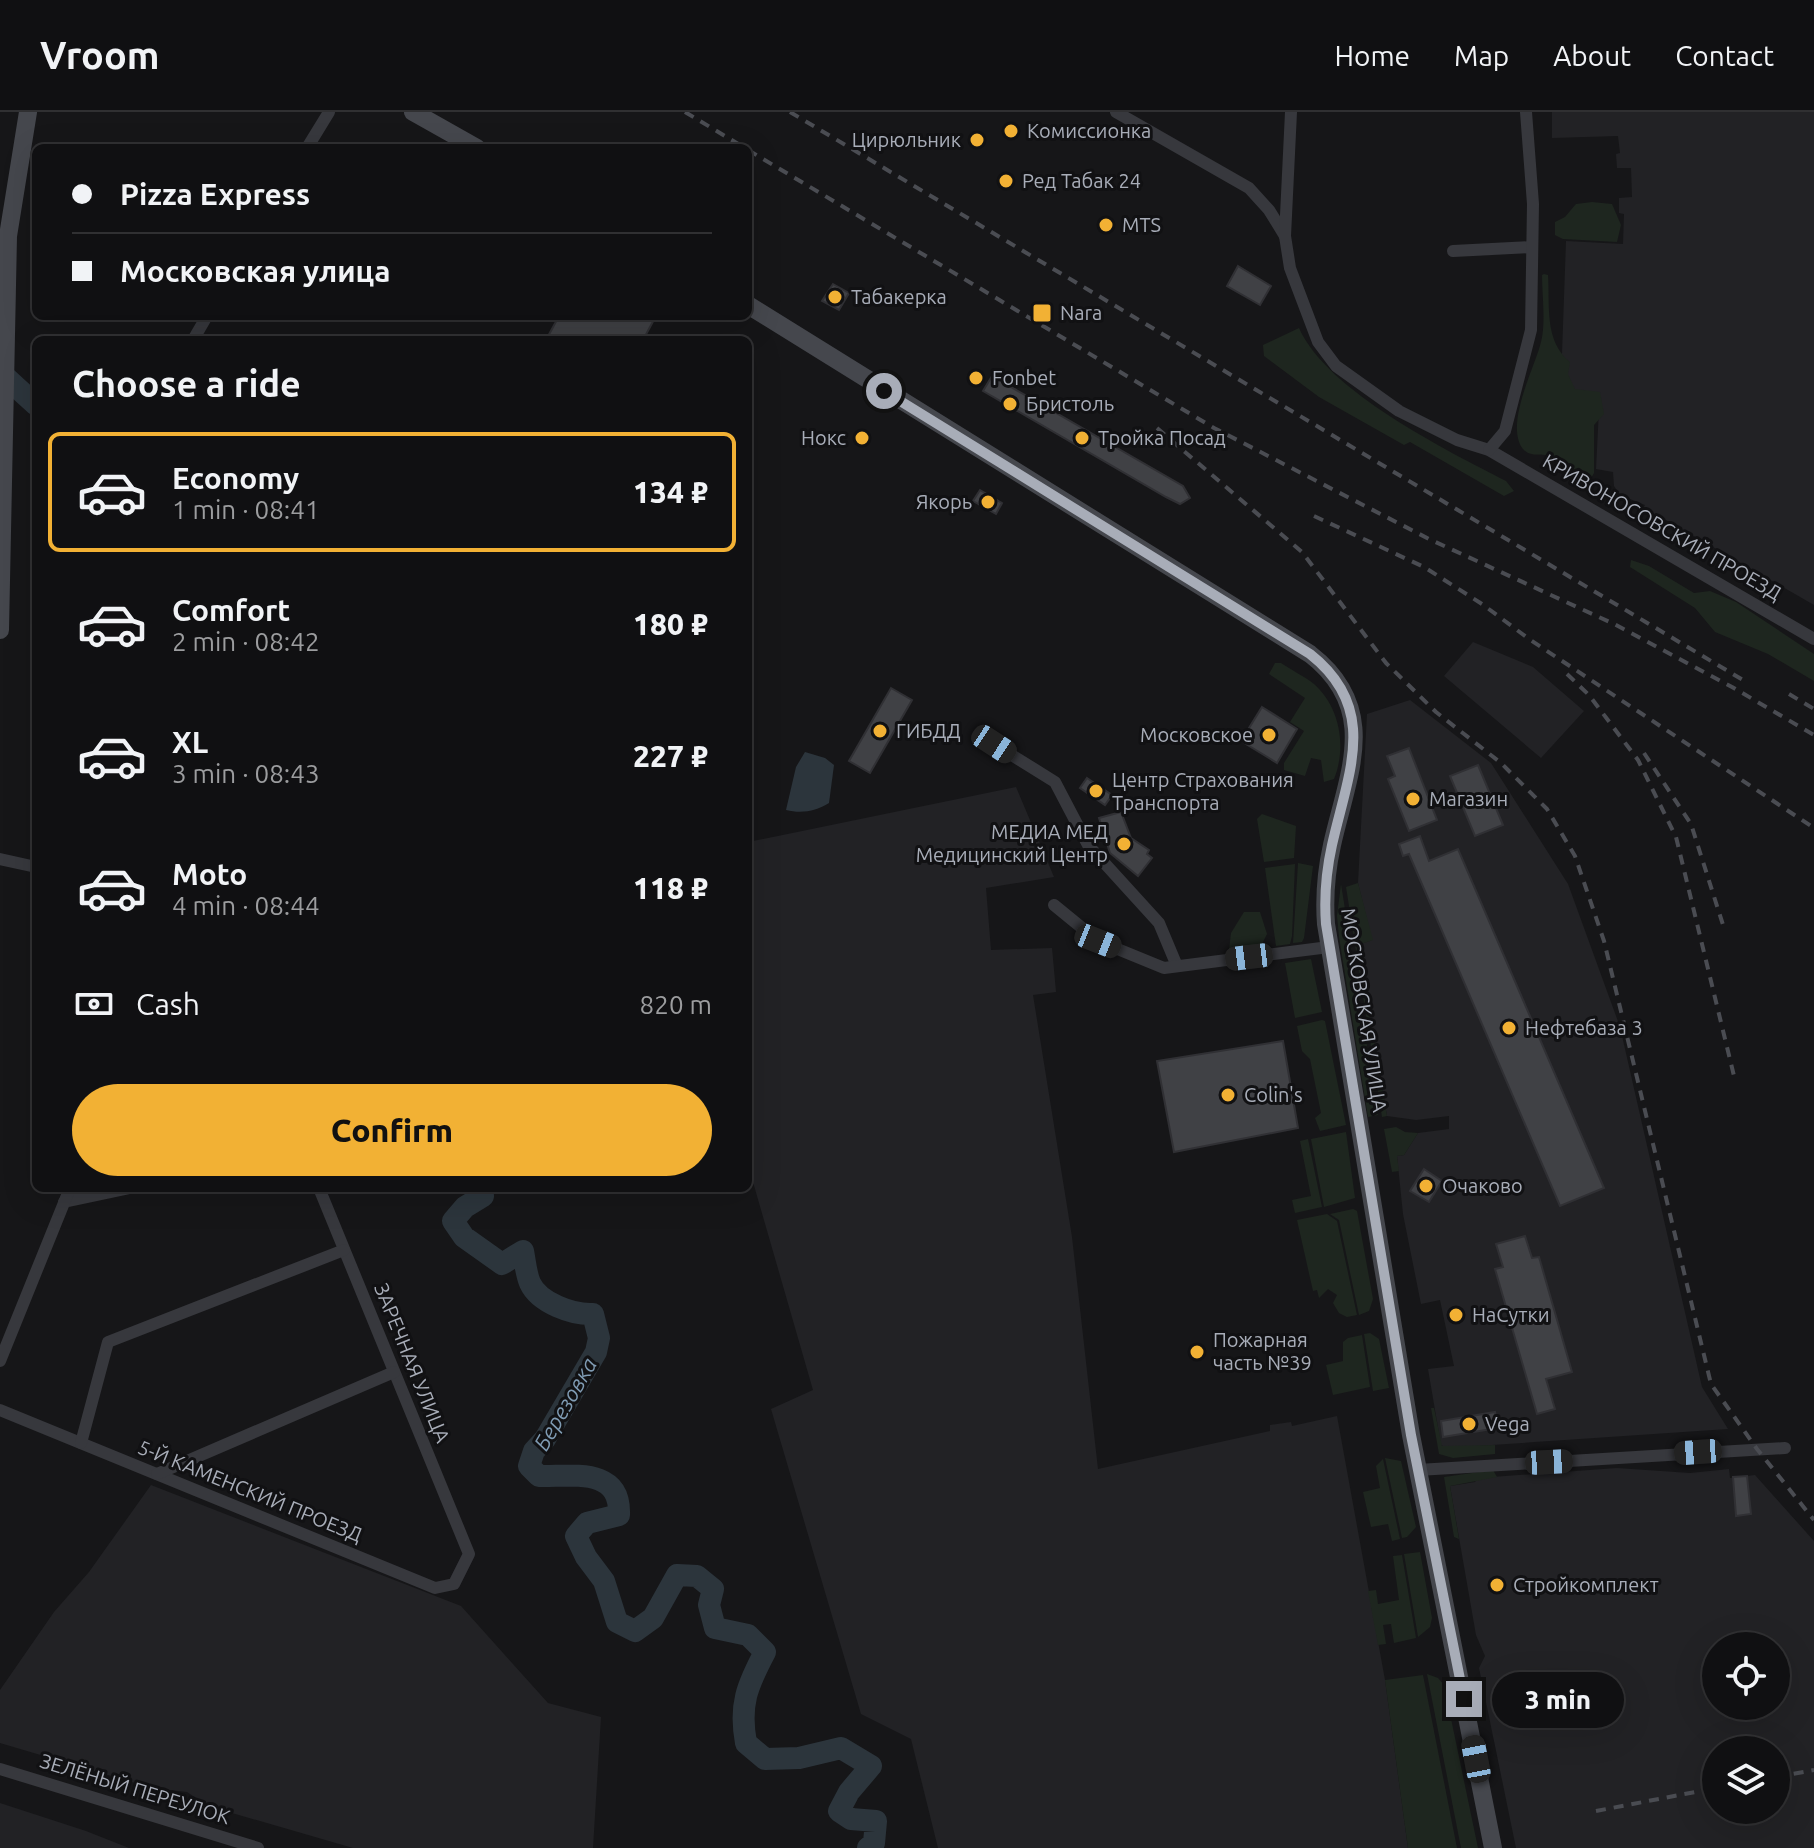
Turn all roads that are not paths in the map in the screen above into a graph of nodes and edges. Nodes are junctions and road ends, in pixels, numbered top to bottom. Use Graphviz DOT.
graph roads {
  1 [pos="28,112"];
  2 [pos="329,112"];
  3 [pos="413,112"];
  4 [pos="1116,112"];
  5 [pos="1291,112"];
  6 [pos="1526,112"];
  7 [pos="309,144"];
  8 [pos="470,144"];
  9 [pos="1285,236"];
  10 [pos="1532,247"];
  11 [pos="1453,251"];
  12 [pos="752,307"];
  13 [pos="1489,450"];
  14 [pos="1,621"];
  15 [pos="1814,639"];
  16 [pos="994,744"];
  17 [pos="0,859"];
  18 [pos="32,866"];
  19 [pos="1054,905"];
  20 [pos="1329,947"];
  21 [pos="1177,966"];
  22 [pos="68,1192"];
  23 [pos="111,1192"];
  24 [pos="321,1192"];
  25 [pos="64,1202"];
  26 [pos="344,1250"];
  27 [pos="0,1361"];
  28 [pos="394,1372"];
  29 [pos="0,1410"];
  30 [pos="81,1443"];
  31 [pos="1785,1448"];
  32 [pos="1418,1470"];
  33 [pos="157,1474"];
  34 [pos="469,1554"];
  35 [pos="0,1769"];
  36 [pos="258,1848"];
  37 [pos="1493,1848"];
  1 -- 14 [label="main road"];
  2 -- 7 [label="street"];
  3 -- 8 [label="main road"];
  4 -- 9 [label="street"];
  5 -- 9 [label="street"];
  6 -- 10 [label="street"];
  9 -- 13 [label="street, КРИВОНОСОВСКИЙ ПРОЕЗД"];
  10 -- 11 [label="street"];
  10 -- 13 [label="street"];
  12 -- 20 [label="main road, МОСКОВСКАЯ УЛИЦА"];
  13 -- 15 [label="street, КРИВОНОСОВСКИЙ ПРОЕЗД"];
  16 -- 21 [label="street"];
  17 -- 18 [label="street"];
  19 -- 21 [label="street"];
  20 -- 21 [label="street"];
  20 -- 32 [label="main road, МОСКОВСКАЯ УЛИЦА"];
  22 -- 25 [label="street"];
  23 -- 25 [label="street"];
  24 -- 26 [label="street, ЗАРЕЧНАЯ УЛИЦА"];
  25 -- 27 [label="street"];
  26 -- 28 [label="street, ЗАРЕЧНАЯ УЛИЦА"];
  26 -- 30 [label="street"];
  28 -- 33 [label="street"];
  28 -- 34 [label="street, ЗАРЕЧНАЯ УЛИЦА"];
  29 -- 30 [label="street, 5-Й КАМЕНСКИЙ ПРОЕЗД"];
  30 -- 33 [label="street, 5-Й КАМЕНСКИЙ ПРОЕЗД"];
  31 -- 32 [label="street"];
  32 -- 37 [label="main road, МОСКОВСКАЯ УЛИЦА"];
  33 -- 34 [label="street, 5-Й КАМЕНСКИЙ ПРОЕЗД"];
  35 -- 36 [label="street, ЗЕЛЁНЫЙ ПЕРЕУЛОК"];
}
